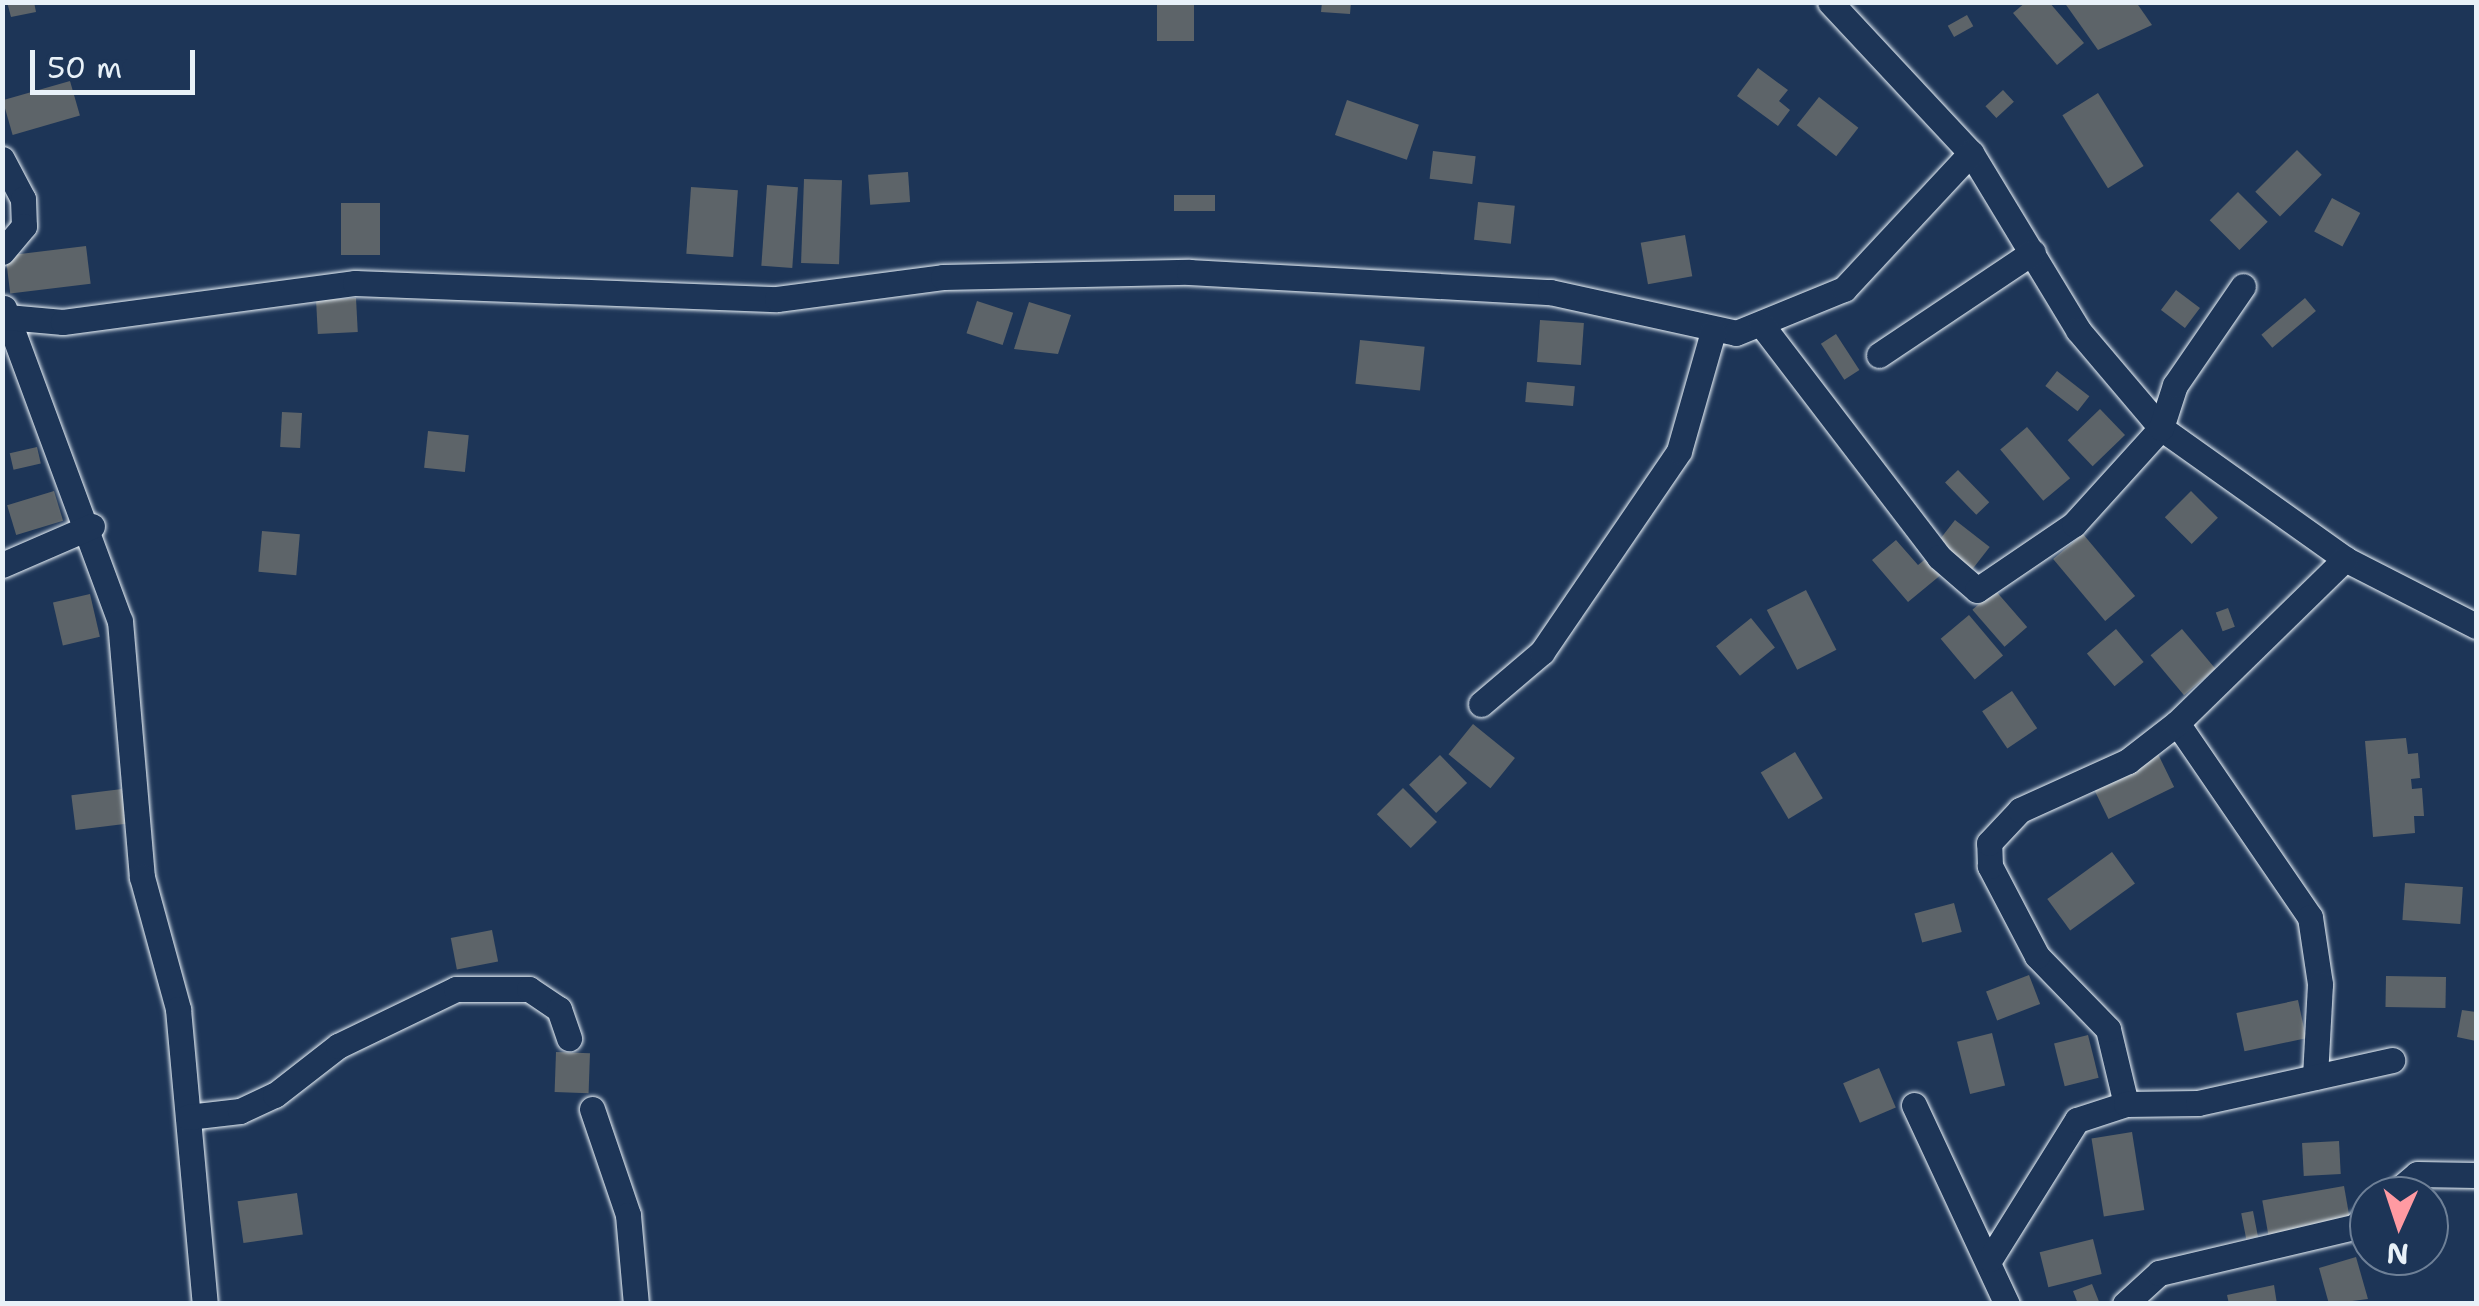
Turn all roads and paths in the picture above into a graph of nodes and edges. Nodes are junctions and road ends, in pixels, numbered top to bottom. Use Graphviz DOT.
graph roads {
  1 [pos="1830,2"];
  2 [pos="1971,153"];
  3 [pos="2,158"];
  4 [pos="2,252"];
  5 [pos="2033,252"];
  6 [pos="2243,286"];
  7 [pos="5,310"];
  8 [pos="1761,324"];
  9 [pos="1713,332"];
  10 [pos="1879,355"];
  11 [pos="2161,428"];
  12 [pos="92,526"];
  13 [pos="2345,558"];
  14 [pos="2,565"];
  15 [pos="2476,626"];
  16 [pos="1481,704"];
  17 [pos="2177,722"];
  18 [pos="569,1038"];
  19 [pos="2392,1060"];
  20 [pos="2315,1076"];
  21 [pos="2126,1104"];
  22 [pos="1914,1106"];
  23 [pos="592,1108"];
  24 [pos="188,1117"];
  25 [pos="2476,1175"];
  26 [pos="2415,1176"];
  27 [pos="2349,1229"];
  28 [pos="1990,1259"];
  29 [pos="206,1304"];
  30 [pos="636,1304"];
  31 [pos="2007,1304"];
  32 [pos="2125,1304"];
  1 -- 2 [label="street"];
  2 -- 5 [label="street"];
  2 -- 8 [label="street"];
  3 -- 4 [label="street"];
  5 -- 10 [label="street"];
  5 -- 11 [label="street"];
  6 -- 11 [label="street"];
  7 -- 9 [label="street"];
  7 -- 12 [label="street"];
  8 -- 9 [label="street"];
  8 -- 11 [label="street"];
  9 -- 16 [label="street"];
  11 -- 13 [label="street"];
  12 -- 14 [label="street"];
  12 -- 24 [label="street"];
  13 -- 15 [label="street"];
  13 -- 17 [label="street"];
  17 -- 20 [label="street"];
  17 -- 21 [label="street"];
  18 -- 24 [label="street"];
  19 -- 20 [label="street"];
  20 -- 21 [label="street"];
  21 -- 28 [label="street"];
  22 -- 28 [label="street"];
  23 -- 30 [label="street"];
  24 -- 29 [label="street"];
  25 -- 26 [label="street"];
  27 -- 32 [label="street"];
  28 -- 31 [label="street"];
}
